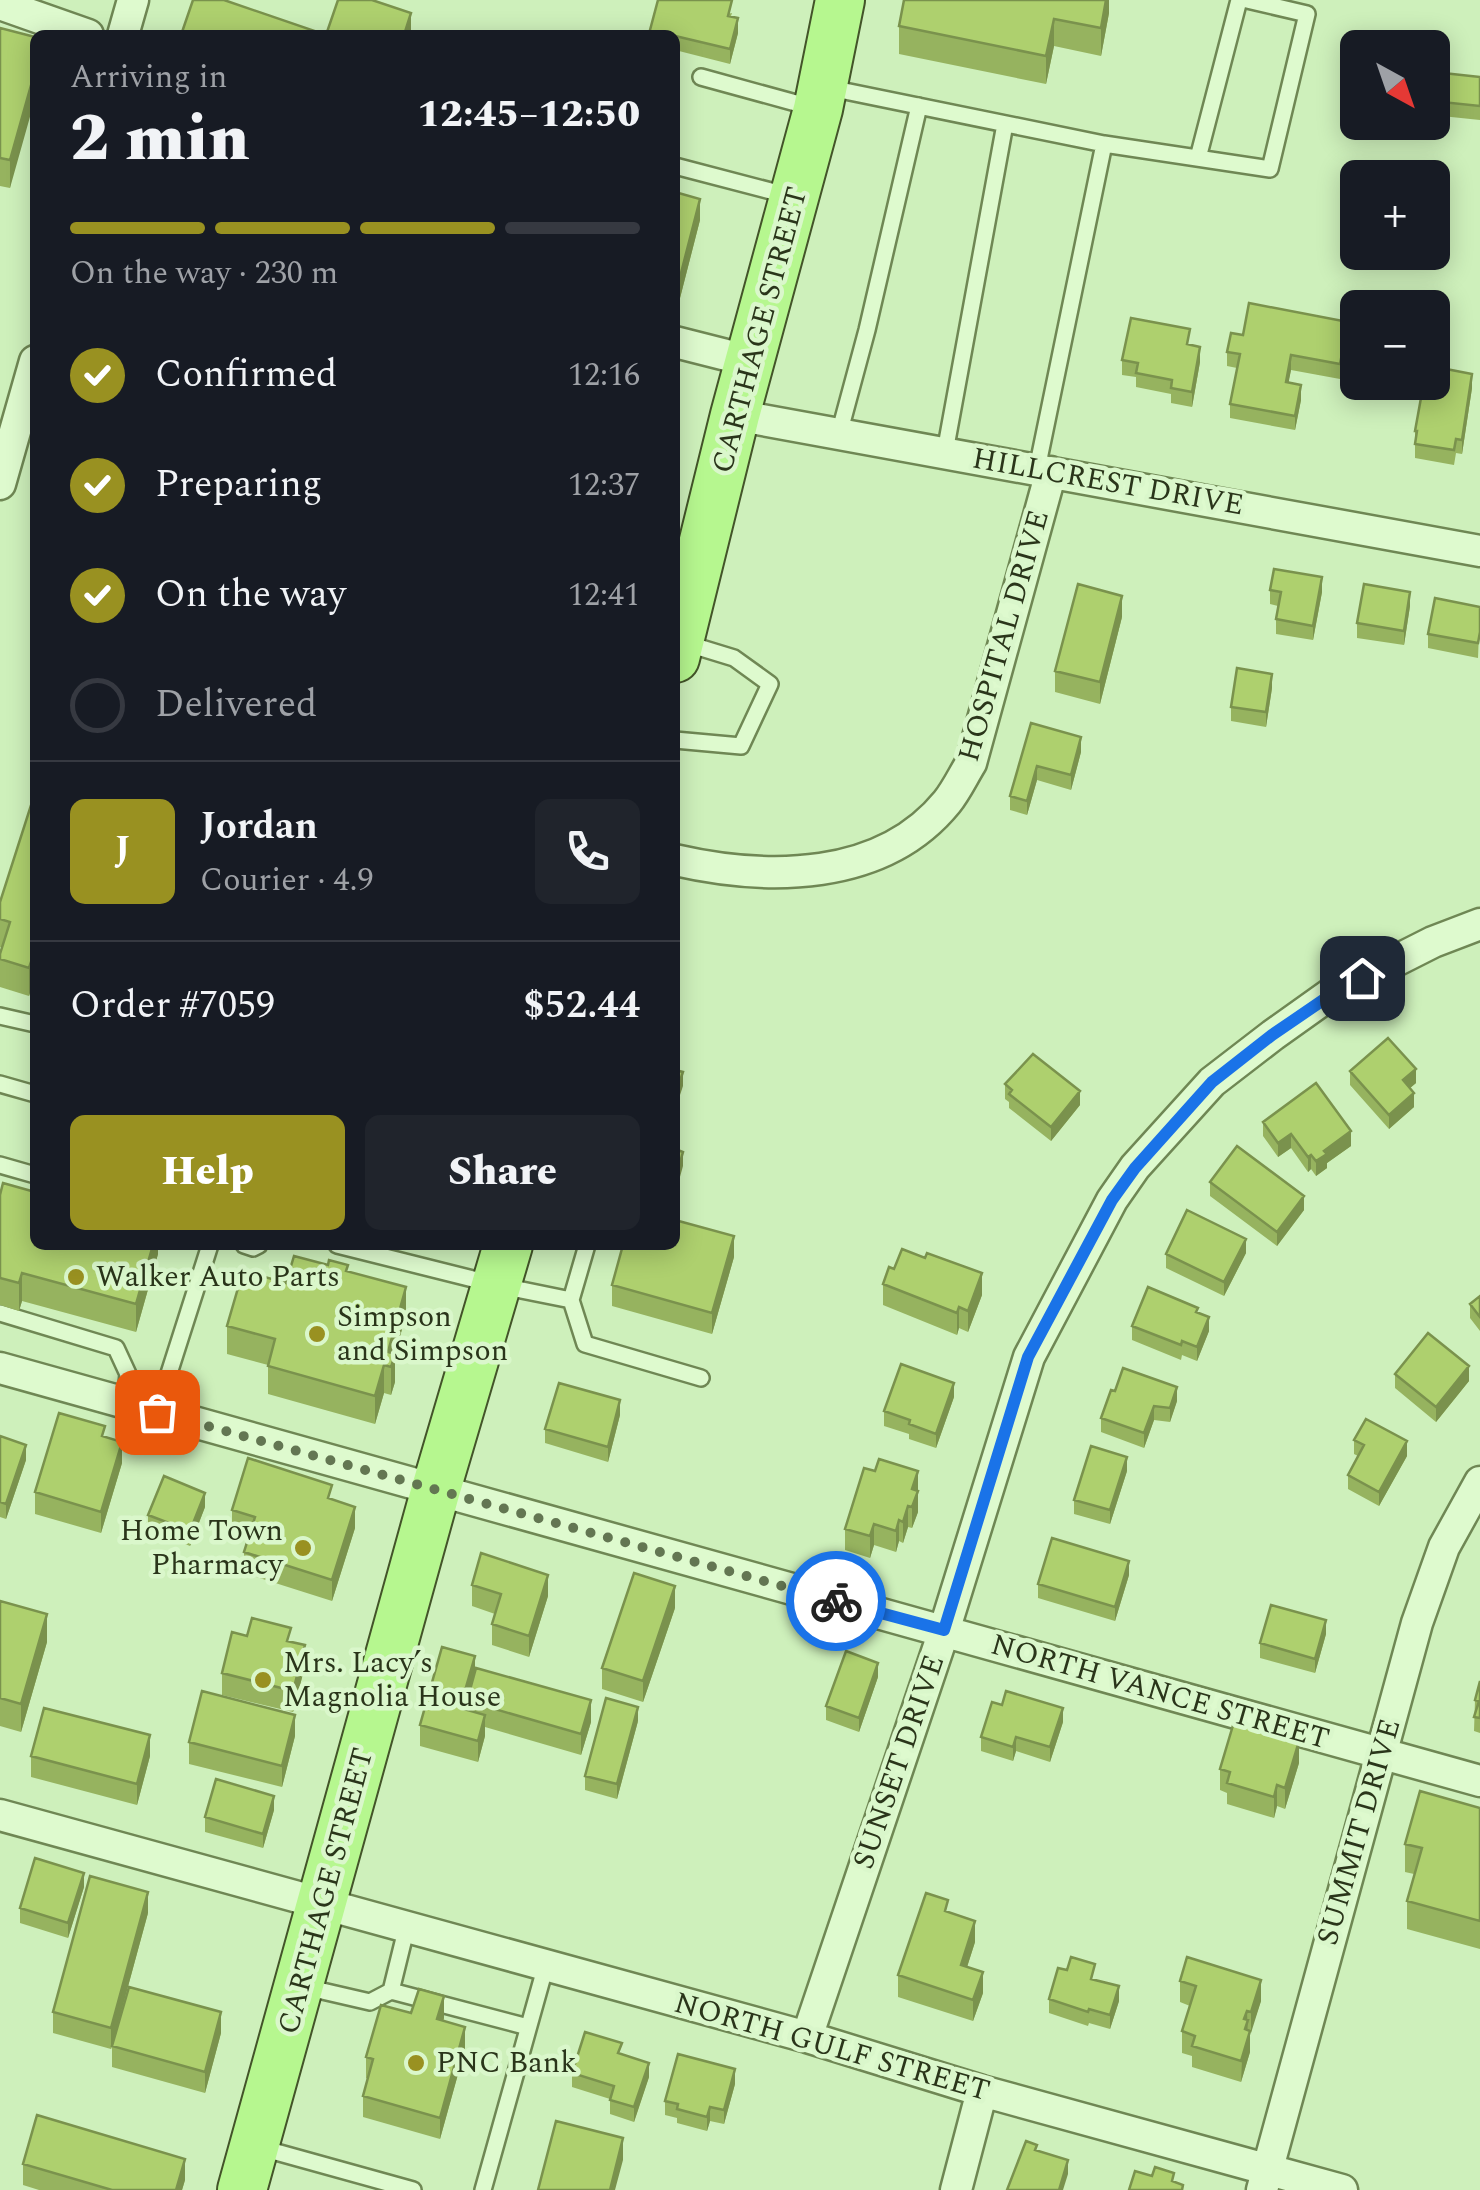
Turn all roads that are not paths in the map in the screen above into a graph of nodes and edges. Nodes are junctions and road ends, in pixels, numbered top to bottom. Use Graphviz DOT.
graph roads {
  1 [pos="133,0"];
  2 [pos="840,0"];
  3 [pos="1239,0"];
  4 [pos="1247,0"];
  5 [pos="0,4"];
  6 [pos="33,7"];
  7 [pos="78,30"];
  8 [pos="125,30"];
  9 [pos="701,77"];
  10 [pos="819,98"];
  11 [pos="918,106"];
  12 [pos="1005,124"];
  13 [pos="1104,144"];
  14 [pos="1198,158"];
  15 [pos="680,167"];
  16 [pos="794,198"];
  17 [pos="680,343"];
  18 [pos="750,360"];
  19 [pos="30,376"];
  20 [pos="735,415"];
  21 [pos="839,434"];
  22 [pos="5,450"];
  23 [pos="945,452"];
  24 [pos="1044,470"];
  25 [pos="0,484"];
  26 [pos="1480,550"];
  27 [pos="680,638"];
  28 [pos="680,654"];
  29 [pos="680,740"];
  30 [pos="680,861"];
  31 [pos="1480,924"];
  32 [pos="0,1016"];
  33 [pos="30,1023"];
  34 [pos="0,1084"];
  35 [pos="30,1093"];
  36 [pos="0,1165"];
  37 [pos="30,1174"];
  38 [pos="208,1250"];
  39 [pos="378,1250"];
  40 [pos="586,1250"];
  41 [pos="502,1265"];
  42 [pos="571,1300"];
  43 [pos="0,1313"];
  44 [pos="0,1368"];
  45 [pos="701,1378"];
  46 [pos="124,1403"];
  47 [pos="157,1412"];
  48 [pos="1480,1482"];
  49 [pos="436,1490"];
  50 [pos="944,1630"];
  51 [pos="1379,1753"];
  52 [pos="1480,1781"];
  53 [pos="0,1815"];
  54 [pos="322,1903"];
  55 [pos="407,1926"];
  56 [pos="546,1965"];
  57 [pos="300,1986"];
  58 [pos="391,1991"];
  59 [pos="528,2028"];
  60 [pos="806,2037"];
  61 [pos="982,2091"];
  62 [pos="248,2168"];
  63 [pos="1265,2180"];
  64 [pos="413,2190"];
  65 [pos="483,2190"];
  66 [pos="956,2190"];
  67 [pos="1342,2190"];
  1 -- 8 [label="street"];
  2 -- 10 [label="main road, CARTHAGE STREET"];
  3 -- 14 [label="lane"];
  4 -- 14 [label="lane"];
  5 -- 6 [label="street"];
  6 -- 7 [label="street"];
  9 -- 10 [label="lane"];
  10 -- 11 [label="lane"];
  10 -- 16 [label="main road, CARTHAGE STREET"];
  11 -- 12 [label="lane"];
  11 -- 21 [label="lane"];
  12 -- 13 [label="lane"];
  12 -- 23 [label="lane"];
  13 -- 14 [label="lane"];
  13 -- 24 [label="lane"];
  15 -- 16 [label="lane"];
  16 -- 18 [label="main road, CARTHAGE STREET"];
  17 -- 18 [label="street"];
  18 -- 20 [label="main road, CARTHAGE STREET"];
  19 -- 22 [label="street"];
  20 -- 21 [label="street, HILLCREST DRIVE"];
  20 -- 27 [label="main road, CARTHAGE STREET"];
  21 -- 23 [label="street, HILLCREST DRIVE"];
  22 -- 25 [label="street"];
  23 -- 24 [label="street, HILLCREST DRIVE"];
  24 -- 26 [label="street, HILLCREST DRIVE"];
  24 -- 30 [label="street, HOSPITAL DRIVE"];
  28 -- 29 [label="lane"];
  31 -- 50 [label="street, SUNSET DRIVE"];
  32 -- 33 [label="lane"];
  34 -- 35 [label="lane"];
  36 -- 37 [label="lane"];
  38 -- 47 [label="lane"];
  39 -- 41 [label="lane"];
  40 -- 42 [label="lane"];
  41 -- 42 [label="lane"];
  41 -- 49 [label="main road, CARTHAGE STREET"];
  42 -- 45 [label="lane"];
  43 -- 46 [label="lane"];
  44 -- 46 [label="street, NORTH VANCE STREET"];
  46 -- 47 [label="street, NORTH VANCE STREET"];
  47 -- 49 [label="street, NORTH VANCE STREET"];
  48 -- 51 [label="street, SUMMIT DRIVE"];
  49 -- 50 [label="street, NORTH VANCE STREET"];
  49 -- 54 [label="main road, CARTHAGE STREET"];
  50 -- 51 [label="street, NORTH VANCE STREET"];
  50 -- 60 [label="street, SUNSET DRIVE"];
  51 -- 52 [label="street, NORTH VANCE STREET"];
  51 -- 63 [label="street, SUMMIT DRIVE"];
  53 -- 54 [label="street, NORTH GULF STREET"];
  54 -- 55 [label="street, NORTH GULF STREET"];
  54 -- 57 [label="main road, CARTHAGE STREET"];
  55 -- 56 [label="street, NORTH GULF STREET"];
  55 -- 58 [label="lane"];
  56 -- 59 [label="lane"];
  56 -- 60 [label="street, NORTH GULF STREET"];
  57 -- 58 [label="lane"];
  57 -- 62 [label="main road, CARTHAGE STREET"];
  58 -- 59 [label="lane"];
  59 -- 65 [label="lane"];
  60 -- 61 [label="street, NORTH GULF STREET"];
  61 -- 63 [label="street, NORTH GULF STREET"];
  61 -- 66 [label="street"];
  62 -- 64 [label="lane"];
  63 -- 67 [label="street, NORTH GULF STREET"];
}
